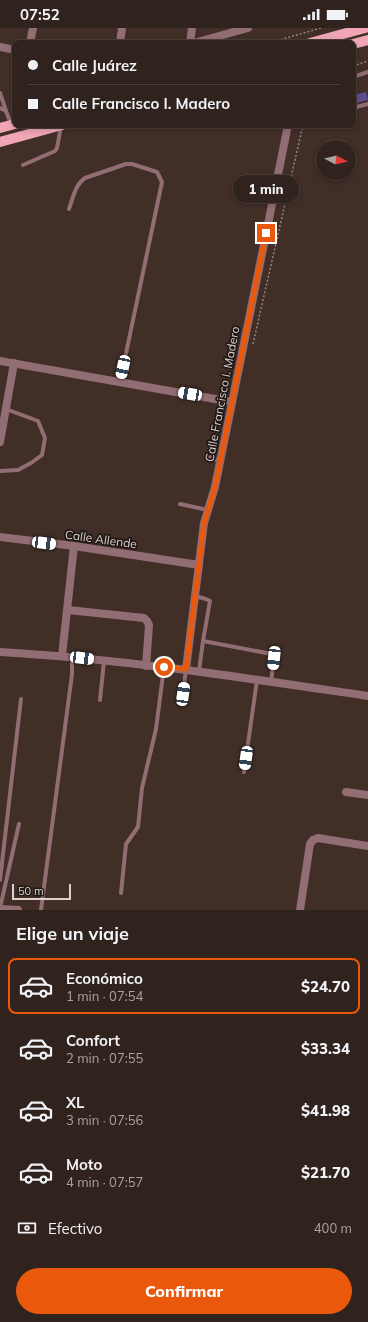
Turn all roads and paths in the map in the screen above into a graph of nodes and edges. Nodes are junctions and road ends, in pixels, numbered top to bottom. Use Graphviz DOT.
graph roads {
  1 [pos="33,28"];
  2 [pos="122,28"];
  3 [pos="192,28"];
  4 [pos="248,28"];
  5 [pos="321,28"];
  6 [pos="365,28"];
  7 [pos="31,40"];
  8 [pos="120,40"];
  9 [pos="190,40"];
  10 [pos="205,40"];
  11 [pos="279,40"];
  12 [pos="321,40"];
  13 [pos="368,40"];
  14 [pos="356,43"];
  15 [pos="0,47"];
  16 [pos="12,49"];
  17 [pos="368,61"];
  18 [pos="356,65"];
  19 [pos="368,72"];
  20 [pos="356,76"];
  21 [pos="0,93"];
  22 [pos="368,104"];
  23 [pos="356,107"];
  24 [pos="0,108"];
  25 [pos="6,112"];
  26 [pos="12,123"];
  27 [pos="12,125"];
  28 [pos="0,128"];
  29 [pos="51,128"];
  30 [pos="61,128"];
  31 [pos="287,128"];
  32 [pos="303,128"];
  33 [pos="0,142"];
  34 [pos="23,165"];
  35 [pos="69,209"];
  36 [pos="252,348"];
  37 [pos="0,361"];
  38 [pos="14,363"];
  39 [pos="120,382"];
  40 [pos="232,402"];
  41 [pos="6,408"];
  42 [pos="0,442"];
  43 [pos="206,456"];
  44 [pos="220,461"];
  45 [pos="0,471"];
  46 [pos="180,504"];
  47 [pos="208,510"];
  48 [pos="0,537"];
  49 [pos="74,546"];
  50 [pos="199,565"];
  51 [pos="195,596"];
  52 [pos="68,610"];
  53 [pos="204,641"];
  54 [pos="0,652"];
  55 [pos="62,656"];
  56 [pos="72,657"];
  57 [pos="104,661"];
  58 [pos="146,666"];
  59 [pos="164,667"];
  60 [pos="186,669"];
  61 [pos="199,671"];
  62 [pos="257,680"];
  63 [pos="271,682"];
  64 [pos="183,694"];
  65 [pos="368,696"];
  66 [pos="21,699"];
  67 [pos="100,700"];
  68 [pos="244,772"];
  69 [pos="346,792"];
  70 [pos="368,795"];
  71 [pos="19,824"];
  72 [pos="368,846"];
  73 [pos="0,880"];
  74 [pos="121,894"];
  75 [pos="0,909"];
  76 [pos="18,910"];
  77 [pos="41,910"];
  78 [pos="300,910"];
  1 -- 7 [label="street"];
  2 -- 8 [label="street"];
  3 -- 9 [label="street"];
  4 -- 10 [label="street"];
  5 -- 11 [label="path"];
  6 -- 12 [label="main road"];
  13 -- 14 [label="main road"];
  15 -- 16 [label="street"];
  17 -- 18 [label="path"];
  19 -- 20 [label="lane"];
  21 -- 25 [label="lane"];
  22 -- 23 [label="lane"];
  24 -- 25 [label="lane"];
  25 -- 26 [label="lane"];
  27 -- 28 [label="main road"];
  29 -- 33 [label="main road"];
  30 -- 34 [label="lane"];
  31 -- 40 [label="street, Calle Francisco I. Madero"];
  32 -- 36 [label="path"];
  35 -- 39 [label="lane"];
  37 -- 38 [label="street"];
  38 -- 39 [label="street"];
  38 -- 41 [label="street"];
  39 -- 40 [label="street"];
  40 -- 44 [label="street, Calle Francisco I. Madero"];
  41 -- 42 [label="street"];
  41 -- 45 [label="lane"];
  43 -- 44 [label="lane"];
  44 -- 47 [label="street, Calle Francisco I. Madero"];
  46 -- 47 [label="lane"];
  47 -- 50 [label="street, Calle Francisco I. Madero"];
  48 -- 49 [label="street, Calle Allende"];
  49 -- 50 [label="street, Calle Allende"];
  49 -- 52 [label="street"];
  50 -- 51 [label="street, Calle Francisco I. Madero"];
  51 -- 53 [label="lane"];
  51 -- 60 [label="street, Calle Francisco I. Madero"];
  52 -- 55 [label="street"];
  52 -- 58 [label="street"];
  53 -- 61 [label="lane"];
  53 -- 63 [label="lane"];
  54 -- 55 [label="street"];
  55 -- 56 [label="street"];
  56 -- 57 [label="street"];
  56 -- 77 [label="lane"];
  57 -- 58 [label="street"];
  57 -- 67 [label="lane"];
  58 -- 59 [label="street"];
  59 -- 60 [label="street"];
  59 -- 74 [label="lane"];
  60 -- 61 [label="street"];
  60 -- 64 [label="lane"];
  61 -- 62 [label="street"];
  62 -- 63 [label="street"];
  62 -- 68 [label="lane"];
  63 -- 65 [label="street"];
  66 -- 73 [label="lane"];
  69 -- 70 [label="street"];
  71 -- 75 [label="lane"];
  72 -- 78 [label="street"];
  75 -- 76 [label="street"];
}
